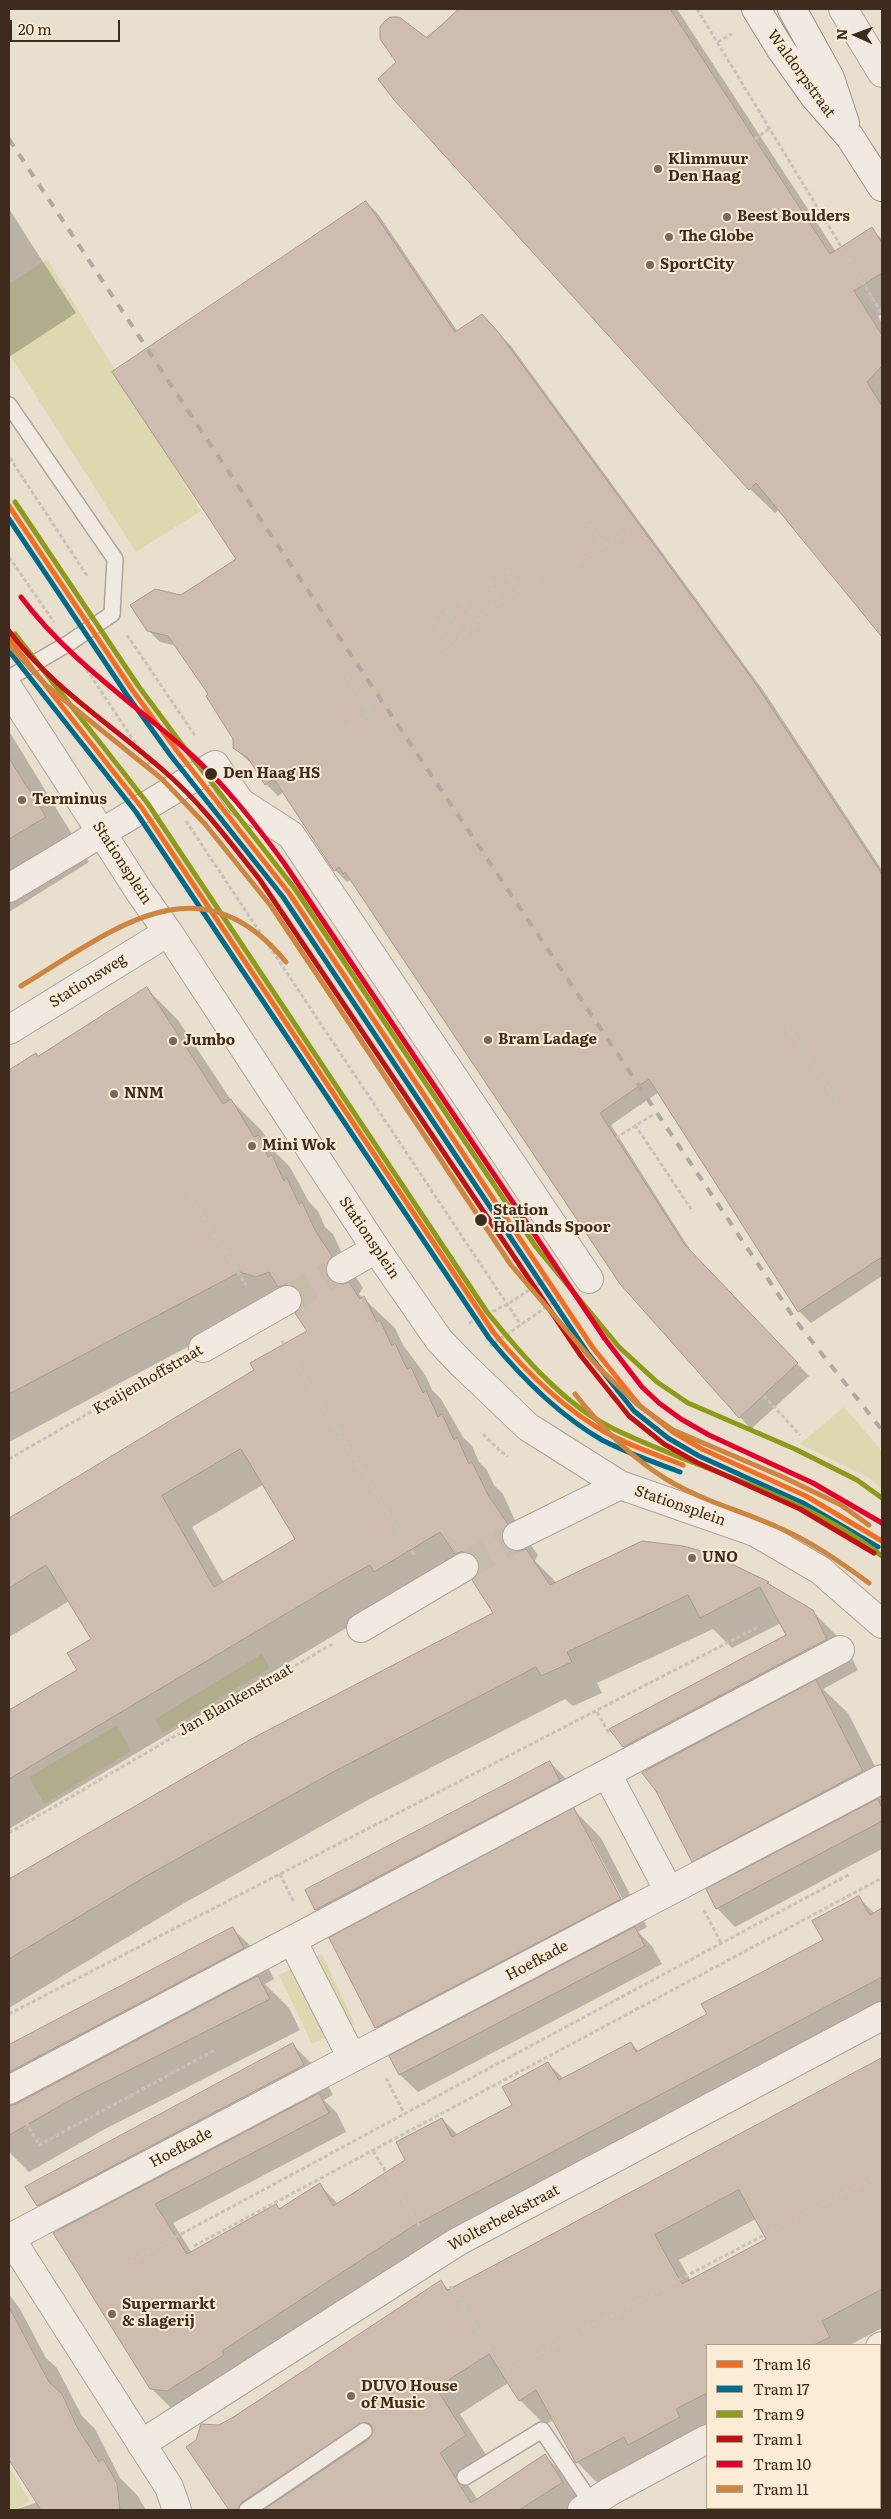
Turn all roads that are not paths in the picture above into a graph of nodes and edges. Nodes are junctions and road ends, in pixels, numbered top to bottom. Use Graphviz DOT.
graph roads {
  1 [pos="756,9"];
  2 [pos="792,9"];
  3 [pos="843,9"];
  4 [pos="882,73"];
  5 [pos="850,137"];
  6 [pos="882,187"];
  7 [pos="9,405"];
  8 [pos="9,678"];
  9 [pos="9,689"];
  10 [pos="102,832"];
  11 [pos="9,888"];
  12 [pos="168,932"];
  13 [pos="9,1030"];
  14 [pos="376,1249"];
  15 [pos="341,1269"];
  16 [pos="582,1269"];
  17 [pos="276,1306"];
  18 [pos="203,1348"];
  19 [pos="620,1485"];
  20 [pos="517,1536"];
  21 [pos="464,1567"];
  22 [pos="882,1624"];
  23 [pos="360,1628"];
  24 [pos="840,1650"];
  25 [pos="607,1774"];
  26 [pos="882,1779"];
  27 [pos="669,1891"];
  28 [pos="292,1940"];
  29 [pos="882,2016"];
  30 [pos="361,2053"];
  31 [pos="9,2090"];
  32 [pos="9,2237"];
  33 [pos="364,2431"];
  34 [pos="706,2440"];
  35 [pos="141,2444"];
  36 [pos="465,2476"];
  37 [pos="600,2504"];
  38 [pos="177,2510"];
  39 [pos="247,2510"];
  1 -- 5 [label="street, Waldorpstraat"];
  2 -- 5 [label="street, Waldorpstraat"];
  3 -- 4 [label="street"];
  5 -- 6 [label="street, Waldorpstraat"];
  7 -- 8 [label="lane"];
  9 -- 10 [label="street, Stationsplein"];
  10 -- 11 [label="street"];
  10 -- 12 [label="street, Stationsplein"];
  10 -- 16 [label="street"];
  12 -- 13 [label="street, Stationsweg"];
  12 -- 14 [label="street, Stationsplein"];
  14 -- 15 [label="street"];
  14 -- 19 [label="street, Stationsplein"];
  17 -- 18 [label="street, Kraijenhoffstraat"];
  19 -- 20 [label="street"];
  19 -- 22 [label="street, Stationsplein"];
  21 -- 23 [label="street"];
  24 -- 25 [label="street"];
  25 -- 27 [label="street"];
  25 -- 28 [label="street"];
  26 -- 27 [label="street, Hoefkade"];
  27 -- 30 [label="street, Hoefkade"];
  28 -- 30 [label="street"];
  28 -- 31 [label="street"];
  29 -- 35 [label="street, Wolterbeekstraat"];
  30 -- 32 [label="street, Hoefkade"];
  32 -- 35 [label="street, Hoefkade"];
  33 -- 39 [label="lane"];
  34 -- 37 [label="street"];
  35 -- 38 [label="street, Hoefkade"];
  36 -- 37 [label="lane"];
}
